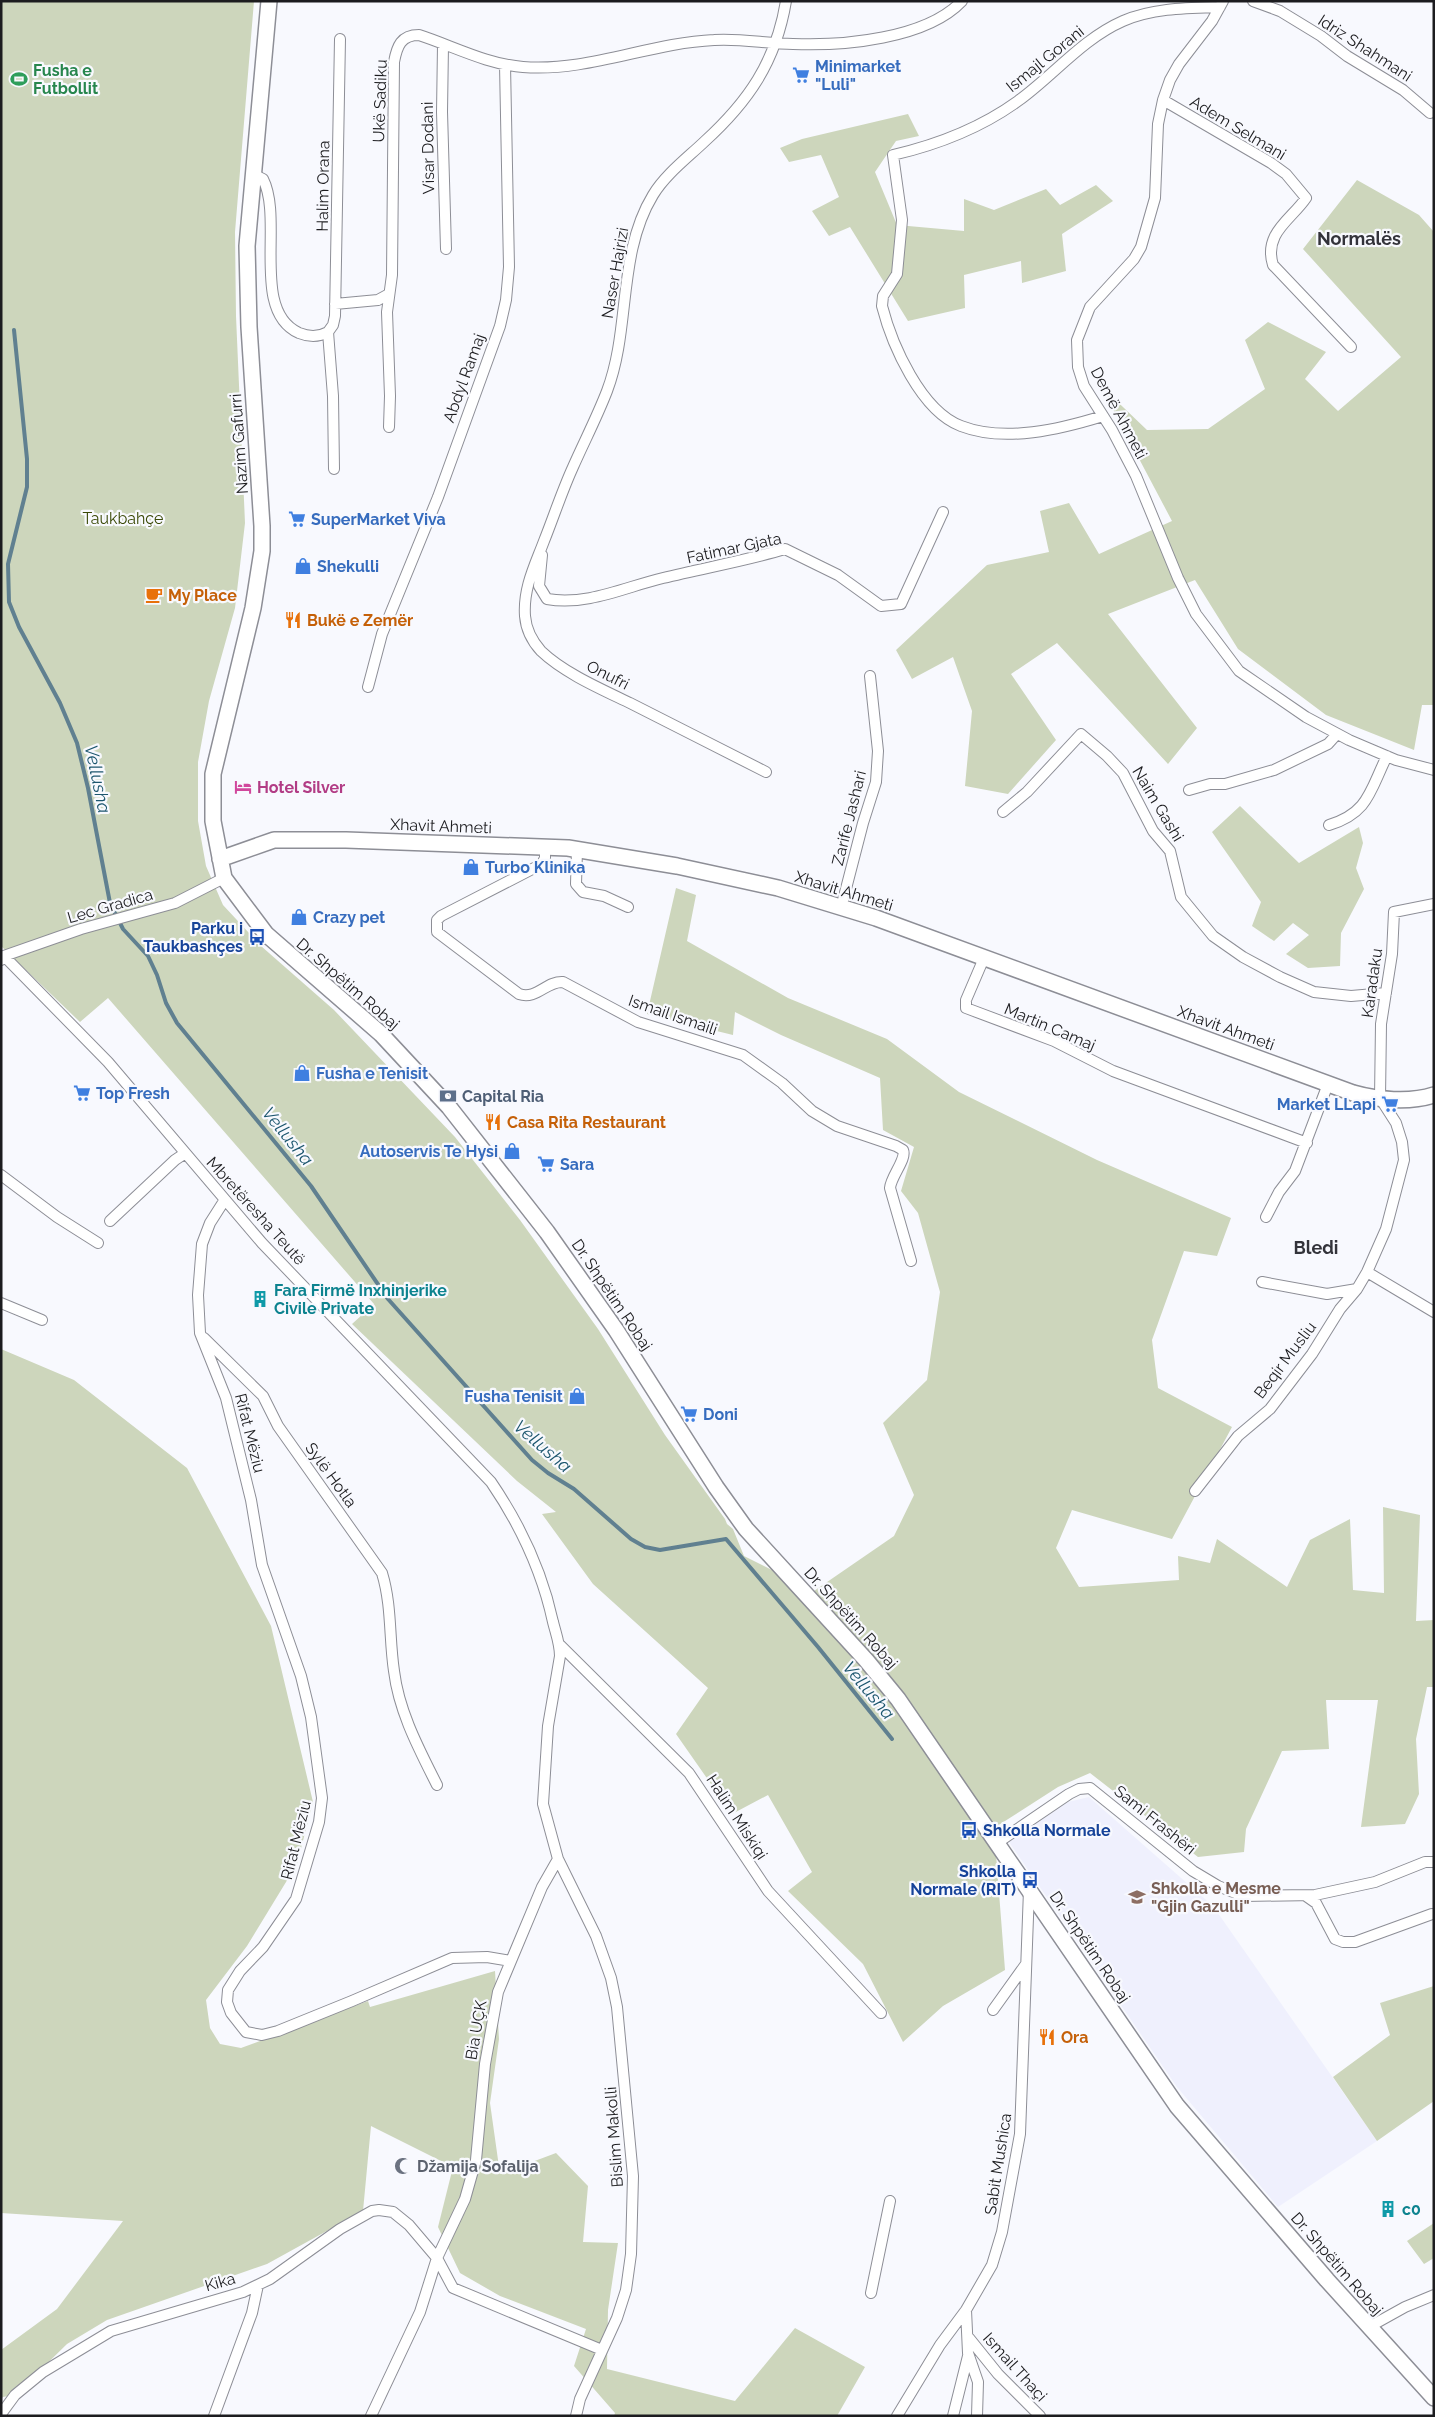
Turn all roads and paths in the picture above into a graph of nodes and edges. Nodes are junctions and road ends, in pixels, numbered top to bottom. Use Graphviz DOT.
graph roads {
  1 [pos="269,1"];
  2 [pos="786,1"];
  3 [pos="962,1"];
  4 [pos="1253,1"];
  5 [pos="1221,4"];
  6 [pos="340,39"];
  7 [pos="777,43"];
  8 [pos="443,45"];
  9 [pos="505,65"];
  10 [pos="1162,100"];
  11 [pos="1430,113"];
  12 [pos="255,176"];
  13 [pos="446,250"];
  14 [pos="389,294"];
  15 [pos="335,304"];
  16 [pos="328,332"];
  17 [pos="1351,347"];
  18 [pos="1103,416"];
  19 [pos="388,427"];
  20 [pos="334,469"];
  21 [pos="942,512"];
  22 [pos="543,544"];
  23 [pos="870,676"];
  24 [pos="368,687"];
  25 [pos="1337,734"];
  26 [pos="1387,756"];
  27 [pos="1434,770"];
  28 [pos="766,772"];
  29 [pos="1189,790"];
  30 [pos="1003,812"];
  31 [pos="1329,825"];
  32 [pos="545,848"];
  33 [pos="578,850"];
  34 [pos="220,859"];
  35 [pos="224,878"];
  36 [pos="1434,904"];
  37 [pos="628,907"];
  38 [pos="841,908"];
  39 [pos="2,958"];
  40 [pos="984,958"];
  41 [pos="1386,993"];
  42 [pos="1328,1084"];
  43 [pos="1434,1095"];
  44 [pos="1380,1098"];
  45 [pos="1307,1142"];
  46 [pos="184,1154"];
  47 [pos="1,1175"];
  48 [pos="224,1200"];
  49 [pos="1266,1217"];
  50 [pos="110,1221"];
  51 [pos="98,1243"];
  52 [pos="910,1261"];
  53 [pos="1367,1272"];
  54 [pos="1262,1282"];
  55 [pos="1357,1289"];
  56 [pos="1,1303"];
  57 [pos="1434,1312"];
  58 [pos="42,1320"];
  59 [pos="200,1334"];
  60 [pos="1195,1491"];
  61 [pos="560,1644"];
  62 [pos="437,1785"];
  63 [pos="997,1843"];
  64 [pos="558,1859"];
  65 [pos="1434,1862"];
  66 [pos="1029,1889"];
  67 [pos="1306,1896"];
  68 [pos="1432,1914"];
  69 [pos="511,1961"];
  70 [pos="1026,1964"];
  71 [pos="993,2010"];
  72 [pos="881,2014"];
  73 [pos="890,2201"];
  74 [pos="437,2258"];
  75 [pos="258,2285"];
  76 [pos="871,2293"];
  77 [pos="1434,2295"];
  78 [pos="966,2310"];
  79 [pos="1369,2327"];
  80 [pos="969,2338"];
  81 [pos="602,2350"];
  82 [pos="968,2353"];
  83 [pos="1434,2398"];
  84 [pos="1,2414"];
  85 [pos="978,2414"];
  86 [pos="214,2416"];
  87 [pos="371,2416"];
  88 [pos="576,2416"];
  89 [pos="897,2416"];
  90 [pos="953,2416"];
  91 [pos="1040,2416"];
  1 -- 12 [label="street, Nazim Gafurri"];
  2 -- 7 [label="street, Naser Hajrizi"];
  3 -- 7 [label="street, Ukë Sadiku"];
  4 -- 11 [label="street, Idriz Shahmani"];
  5 -- 10 [label="street, Demë Ahmeti"];
  5 -- 18 [label="street, Ismajl Gorani"];
  6 -- 15 [label="street, Halim Orana"];
  7 -- 9 [label="street, Ukë Sadiku"];
  7 -- 22 [label="street, Naser Hajrizi"];
  8 -- 9 [label="street, Ukë Sadiku"];
  8 -- 13 [label="street, Visar Dodani"];
  8 -- 14 [label="street, Ukë Sadiku"];
  9 -- 24 [label="street, Abdyl Ramaj"];
  10 -- 17 [label="street, Adem Selmani"];
  10 -- 18 [label="street, Demë Ahmeti"];
  12 -- 16 [label="street"];
  12 -- 34 [label="street, Nazim Gafurri"];
  14 -- 15 [label="street"];
  14 -- 19 [label="street, Ukë Sadiku"];
  15 -- 16 [label="street, Halim Orana"];
  16 -- 20 [label="street, Halim Orana"];
  18 -- 25 [label="street, Demë Ahmeti"];
  21 -- 22 [label="street, Fatimar Gjata"];
  22 -- 28 [label="street, Onufri"];
  23 -- 38 [label="street, Zarife Jashari"];
  25 -- 26 [label="street, Demë Ahmeti"];
  25 -- 29 [label="street"];
  26 -- 27 [label="street, Demë Ahmeti"];
  26 -- 31 [label="street"];
  30 -- 41 [label="street, Naim Gashi"];
  32 -- 33 [label="street, Xhavit Ahmeti"];
  32 -- 34 [label="street, Xhavit Ahmeti"];
  32 -- 52 [label="street, Ismail Ismaili"];
  33 -- 37 [label="street"];
  33 -- 38 [label="street, Xhavit Ahmeti"];
  34 -- 35 [label="street, Nazim Gafurri"];
  35 -- 39 [label="street, Lec Gradica"];
  35 -- 63 [label="street, Dr. Shpëtim Robaj"];
  36 -- 41 [label="street, Karadaku"];
  38 -- 40 [label="street, Xhavit Ahmeti"];
  39 -- 46 [label="street, Mbretëresha Teutë"];
  40 -- 42 [label="street, Xhavit Ahmeti"];
  40 -- 45 [label="street, Martin Camaj"];
  41 -- 44 [label="street, Karadaku"];
  42 -- 44 [label="street, Xhavit Ahmeti"];
  42 -- 45 [label="street"];
  43 -- 44 [label="street, Xhavit Ahmeti"];
  44 -- 53 [label="street, Beqir Musliu"];
  45 -- 49 [label="street"];
  46 -- 48 [label="street, Mbretëresha Teutë"];
  46 -- 50 [label="street"];
  47 -- 51 [label="street"];
  48 -- 59 [label="street"];
  48 -- 61 [label="street, Mbretëresha Teutë"];
  53 -- 55 [label="street, Beqir Musliu"];
  53 -- 57 [label="street"];
  54 -- 55 [label="street"];
  55 -- 60 [label="street, Beqir Musliu"];
  56 -- 58 [label="street"];
  59 -- 62 [label="street, Sylë Hotla"];
  59 -- 69 [label="street, Rifat Mëziu"];
  61 -- 64 [label="street"];
  61 -- 72 [label="street, Halim Miskiqi"];
  63 -- 66 [label="street, Dr. Shpëtim Robaj"];
  63 -- 67 [label="street, Sami Frashëri"];
  64 -- 69 [label="street, Bia UÇK"];
  64 -- 81 [label="street, Bislim Makolli"];
  65 -- 67 [label="street, Sami Frashëri"];
  66 -- 70 [label="street, Sabit Mushica"];
  66 -- 79 [label="street, Dr. Shpëtim Robaj"];
  67 -- 68 [label="street"];
  69 -- 74 [label="street, Bia UÇK"];
  70 -- 71 [label="street"];
  70 -- 78 [label="street, Sabit Mushica"];
  73 -- 76 [label="street"];
  74 -- 75 [label="street, Kika"];
  74 -- 81 [label="street, Kika"];
  74 -- 87 [label="street, Bia UÇK"];
  75 -- 84 [label="street, Kika"];
  75 -- 86 [label="street"];
  77 -- 79 [label="street"];
  78 -- 80 [label="street"];
  78 -- 89 [label="street, Sabit Mushica"];
  79 -- 83 [label="street, Dr. Shpëtim Robaj"];
  80 -- 82 [label="street"];
  80 -- 91 [label="street, Ismail Thaçi"];
  81 -- 88 [label="street, Bislim Makolli"];
  82 -- 85 [label="street"];
  82 -- 90 [label="street"];
}
